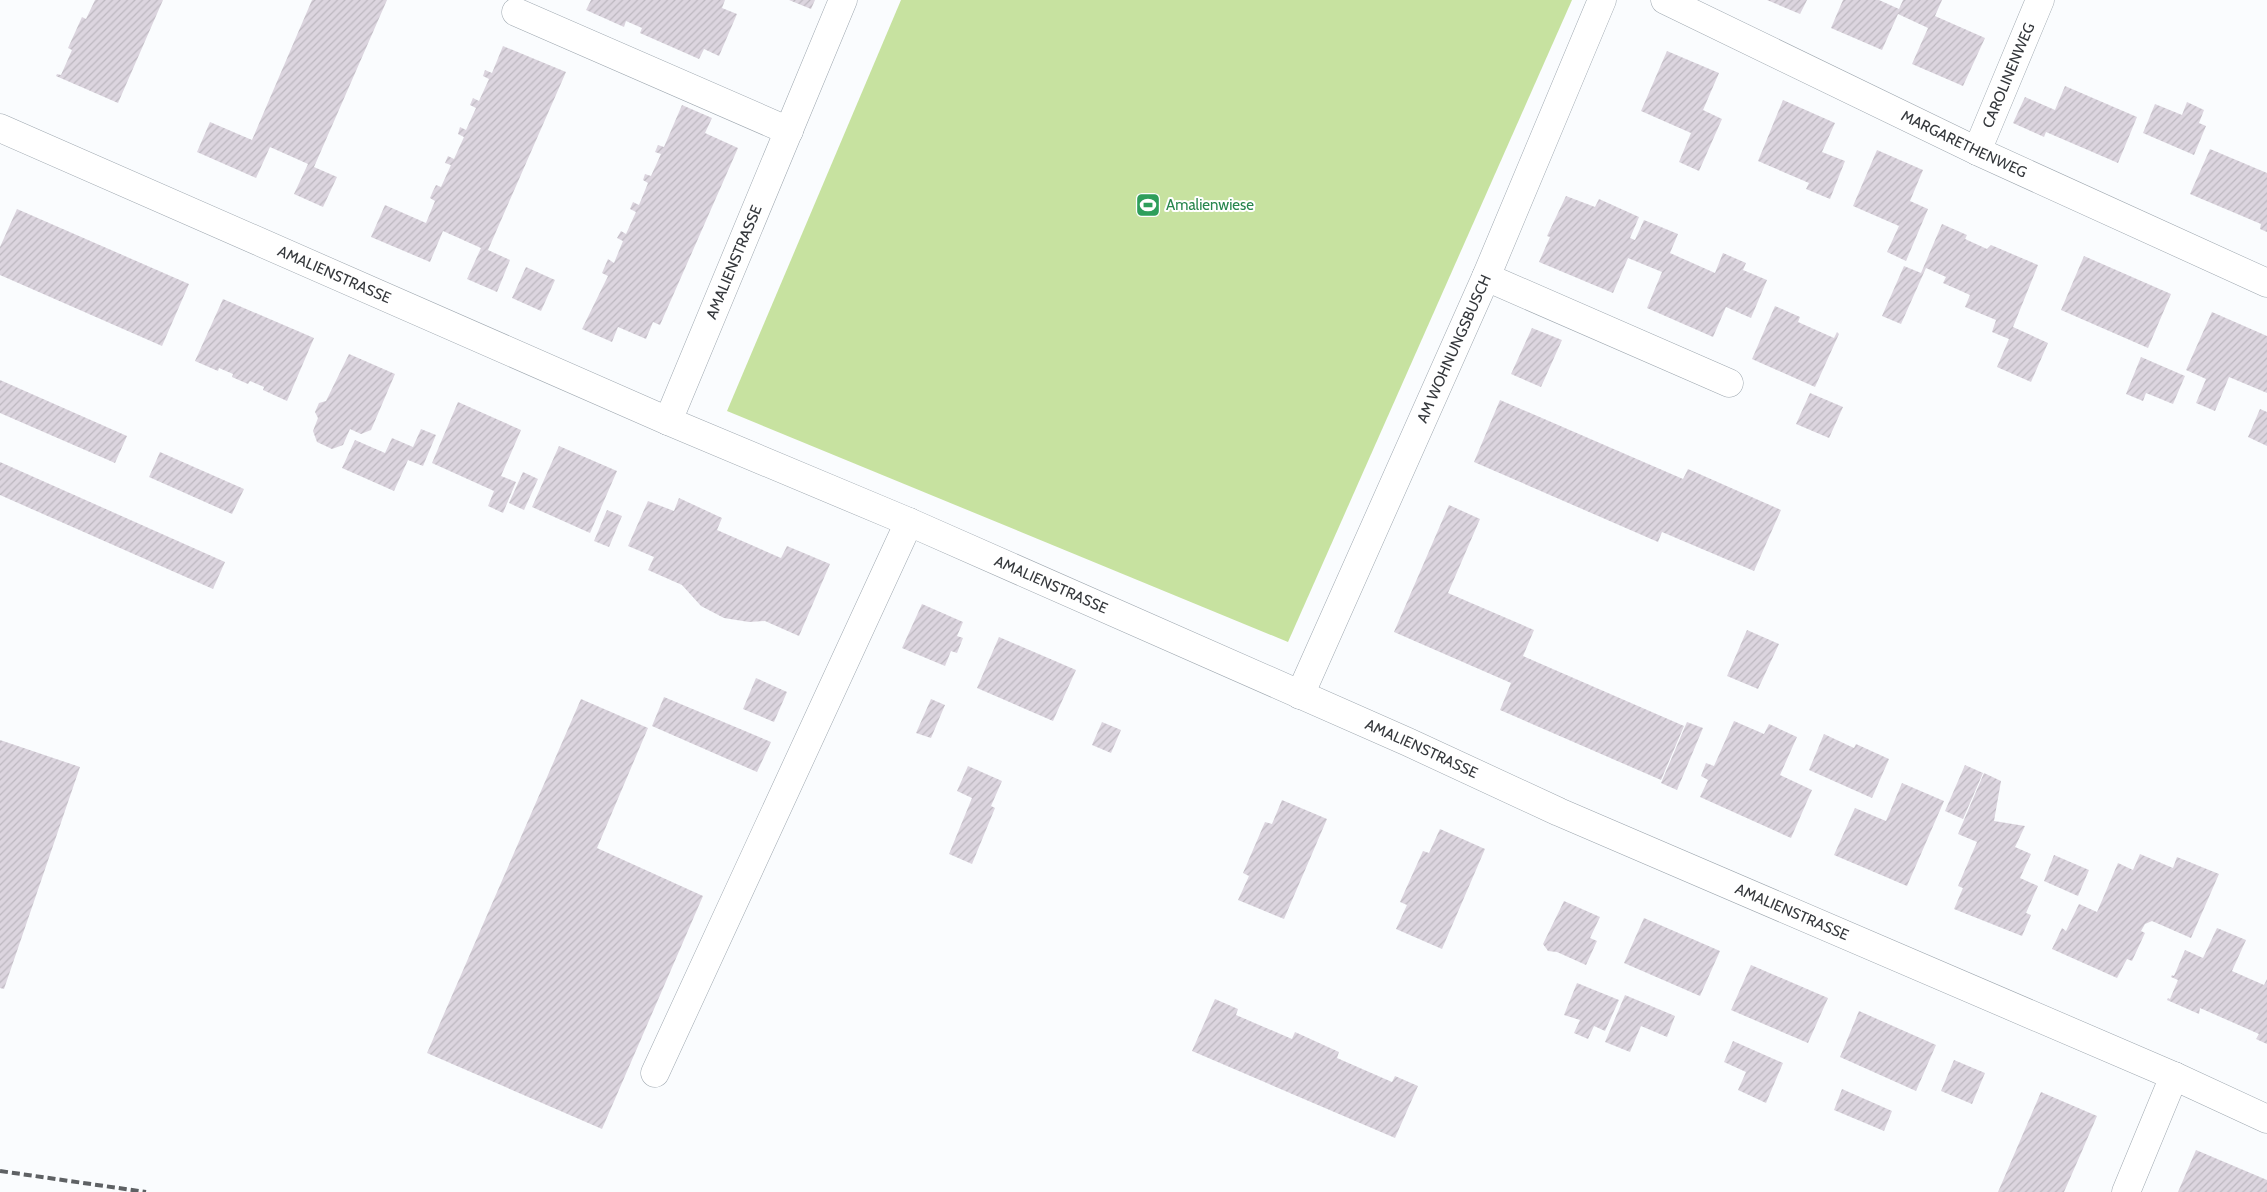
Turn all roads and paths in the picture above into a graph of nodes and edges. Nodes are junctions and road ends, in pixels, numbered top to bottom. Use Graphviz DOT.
graph roads {
  1 [pos="843,0"];
  2 [pos="1602,0"];
  3 [pos="1665,0"];
  4 [pos="2040,0"];
  5 [pos="516,12"];
  6 [pos="0,128"];
  7 [pos="789,131"];
  8 [pos="1977,151"];
  9 [pos="1486,276"];
  10 [pos="2267,283"];
  11 [pos="1729,383"];
  12 [pos="668,421"];
  13 [pos="909,522"];
  14 [pos="1300,695"];
  15 [pos="655,1073"];
  16 [pos="2174,1076"];
  17 [pos="2267,1119"];
  18 [pos="2126,1192"];
  1 -- 7 [label="street, AMALIENSTRASSE"];
  2 -- 9 [label="street, AM WOHNUNGSBUSCH"];
  3 -- 8 [label="street, MARGARETHENWEG"];
  4 -- 8 [label="street, CAROLINENWEG"];
  5 -- 7 [label="street"];
  6 -- 12 [label="street, AMALIENSTRASSE"];
  7 -- 12 [label="street, AMALIENSTRASSE"];
  8 -- 10 [label="street, MARGARETHENWEG"];
  9 -- 11 [label="street"];
  9 -- 14 [label="street, AM WOHNUNGSBUSCH"];
  12 -- 13 [label="street, AMALIENSTRASSE"];
  13 -- 14 [label="street, AMALIENSTRASSE"];
  13 -- 15 [label="street"];
  14 -- 16 [label="street, AMALIENSTRASSE"];
  16 -- 17 [label="street, AMALIENSTRASSE"];
  16 -- 18 [label="street"];
}
